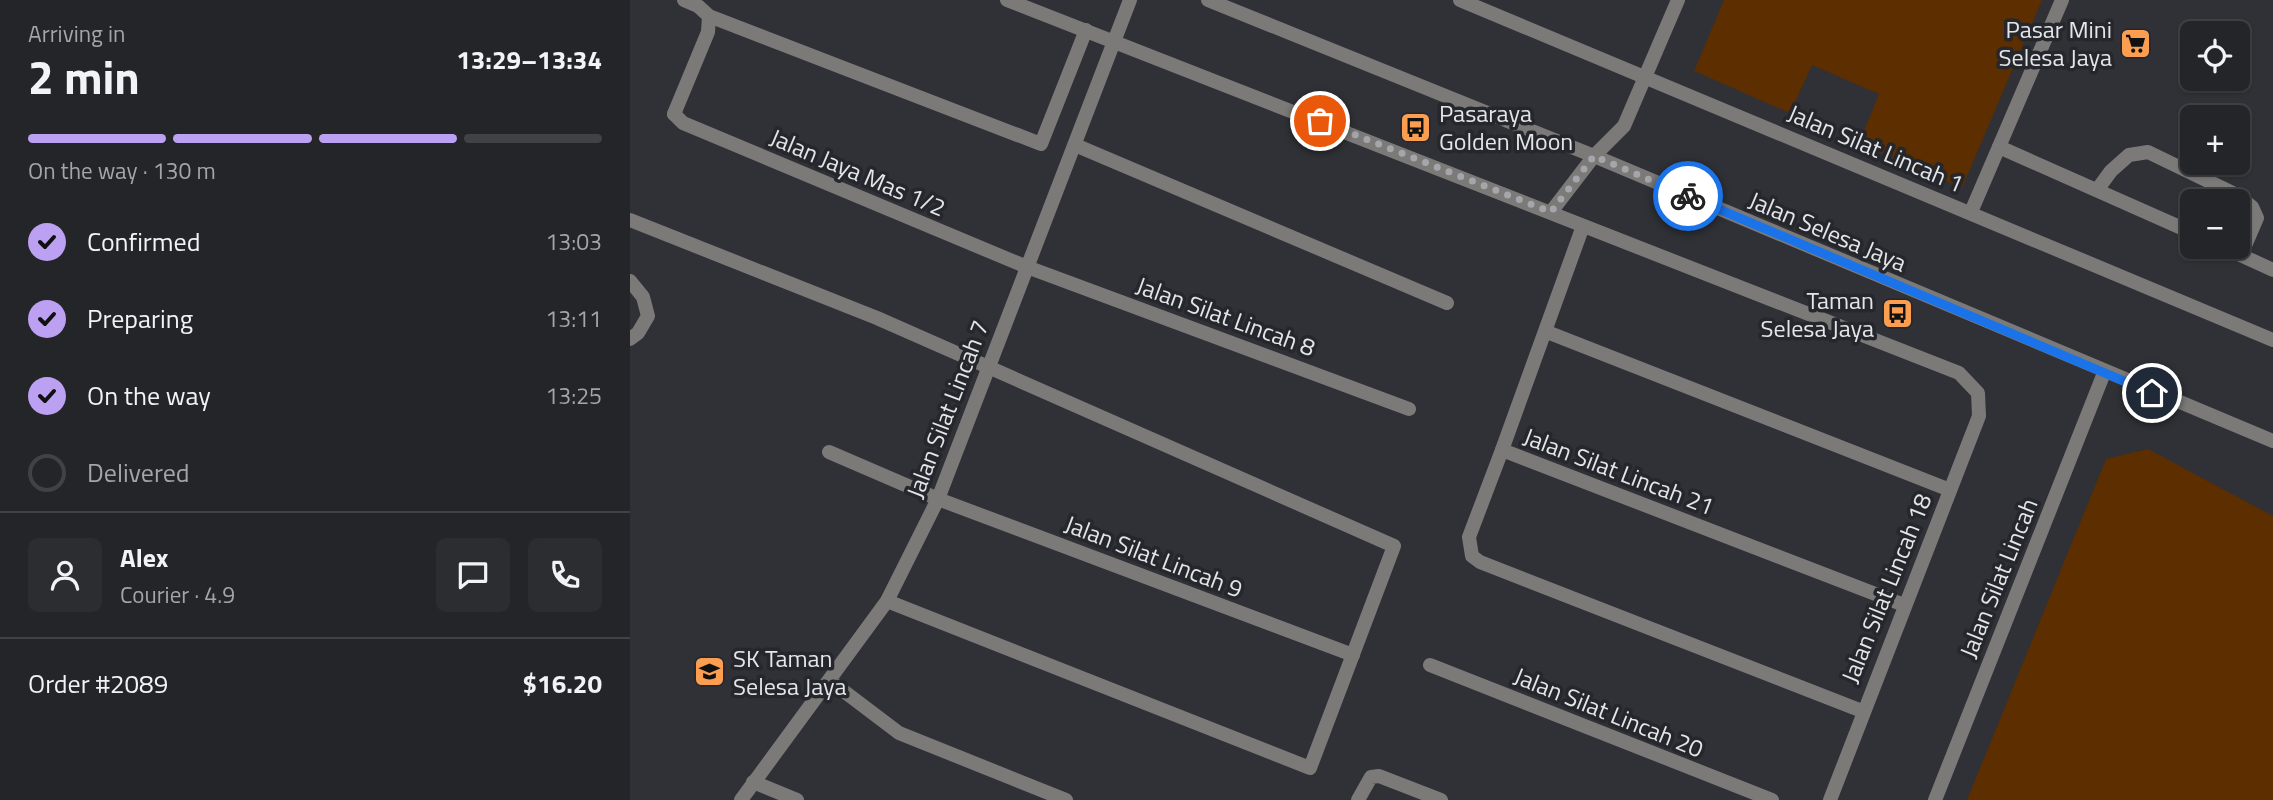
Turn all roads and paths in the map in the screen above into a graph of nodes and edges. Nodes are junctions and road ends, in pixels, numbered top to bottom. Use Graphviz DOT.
graph roads {
  1 [pos="684,0"];
  2 [pos="1007,0"];
  3 [pos="1130,0"];
  4 [pos="1208,0"];
  5 [pos="1460,0"];
  6 [pos="1678,0"];
  7 [pos="2062,0"];
  8 [pos="1493,6"];
  9 [pos="709,16"];
  10 [pos="1086,30"];
  11 [pos="1115,40"];
  12 [pos="1646,77"];
  13 [pos="1075,145"];
  14 [pos="1999,147"];
  15 [pos="1594,156"];
  16 [pos="2226,189"];
  17 [pos="2096,190"];
  18 [pos="2250,205"];
  19 [pos="1551,212"];
  20 [pos="1972,212"];
  21 [pos="630,220"];
  22 [pos="1583,226"];
  23 [pos="2180,227"];
  24 [pos="2250,235"];
  25 [pos="2250,259"];
  26 [pos="1027,267"];
  27 [pos="2273,270"];
  28 [pos="630,281"];
  29 [pos="1447,303"];
  30 [pos="1547,332"];
  31 [pos="634,336"];
  32 [pos="2273,340"];
  33 [pos="989,368"];
  34 [pos="2104,373"];
  35 [pos="1409,409"];
  36 [pos="2273,441"];
  37 [pos="1502,450"];
  38 [pos="829,452"];
  39 [pos="1950,490"];
  40 [pos="938,499"];
  41 [pos="887,601"];
  42 [pos="1904,605"];
  43 [pos="1353,655"];
  44 [pos="1430,665"];
  45 [pos="829,680"];
  46 [pos="1862,711"];
  47 [pos="753,782"];
  48 [pos="740,800"];
  49 [pos="797,800"];
  50 [pos="1066,800"];
  51 [pos="1358,800"];
  52 [pos="1441,800"];
  53 [pos="1772,800"];
  54 [pos="1830,800"];
  55 [pos="1935,800"];
  1 -- 9 [label="street"];
  2 -- 10 [label="street"];
  3 -- 11 [label="street, Jalan Silat Lincah 7"];
  4 -- 15 [label="street, Jalan Selesa Jaya"];
  5 -- 8 [label="street, Jalan Silat Lincah 1"];
  6 -- 12 [label="street"];
  7 -- 14 [label="street"];
  8 -- 12 [label="street, Jalan Silat Lincah 1"];
  9 -- 10 [label="street"];
  9 -- 26 [label="street, Jalan Jaya Mas 1/2"];
  10 -- 11 [label="street"];
  11 -- 13 [label="street, Jalan Silat Lincah 7"];
  11 -- 19 [label="street"];
  12 -- 15 [label="street"];
  12 -- 20 [label="street, Jalan Silat Lincah 1"];
  13 -- 26 [label="street, Jalan Silat Lincah 7"];
  13 -- 29 [label="street"];
  14 -- 17 [label="street"];
  14 -- 20 [label="street"];
  15 -- 19 [label="street"];
  15 -- 34 [label="street, Jalan Selesa Jaya"];
  16 -- 17 [label="street"];
  17 -- 23 [label="street"];
  18 -- 24 [label="street"];
  19 -- 22 [label="street"];
  20 -- 32 [label="street, Jalan Silat Lincah 1"];
  21 -- 33 [label="street"];
  22 -- 30 [label="street, Jalan Silat Lincah 21"];
  22 -- 39 [label="street, Jalan Silat Lincah 18"];
  25 -- 27 [label="street"];
  26 -- 33 [label="street, Jalan Silat Lincah 7"];
  26 -- 35 [label="street, Jalan Silat Lincah 8"];
  28 -- 31 [label="street"];
  30 -- 37 [label="street, Jalan Silat Lincah 21"];
  30 -- 39 [label="street"];
  33 -- 40 [label="street, Jalan Silat Lincah 7"];
  33 -- 43 [label="street"];
  34 -- 36 [label="street, Jalan Selesa Jaya"];
  34 -- 55 [label="street, Jalan Silat Lincah"];
  37 -- 42 [label="street, Jalan Silat Lincah 21"];
  37 -- 46 [label="street"];
  38 -- 40 [label="street, Jalan Silat Lincah 9"];
  39 -- 42 [label="street, Jalan Silat Lincah 18"];
  40 -- 41 [label="street, Jalan Silat Lincah 7"];
  40 -- 43 [label="street, Jalan Silat Lincah 9"];
  41 -- 43 [label="street"];
  41 -- 45 [label="street, Jalan Silat Lincah 7"];
  42 -- 46 [label="street, Jalan Silat Lincah 18"];
  44 -- 53 [label="street, Jalan Silat Lincah 20"];
  45 -- 47 [label="street, Jalan Silat Lincah 7"];
  45 -- 50 [label="street"];
  46 -- 54 [label="street, Jalan Silat Lincah 18"];
  47 -- 48 [label="street, Jalan Silat Lincah 7"];
  47 -- 49 [label="street"];
  51 -- 52 [label="street"];
}
